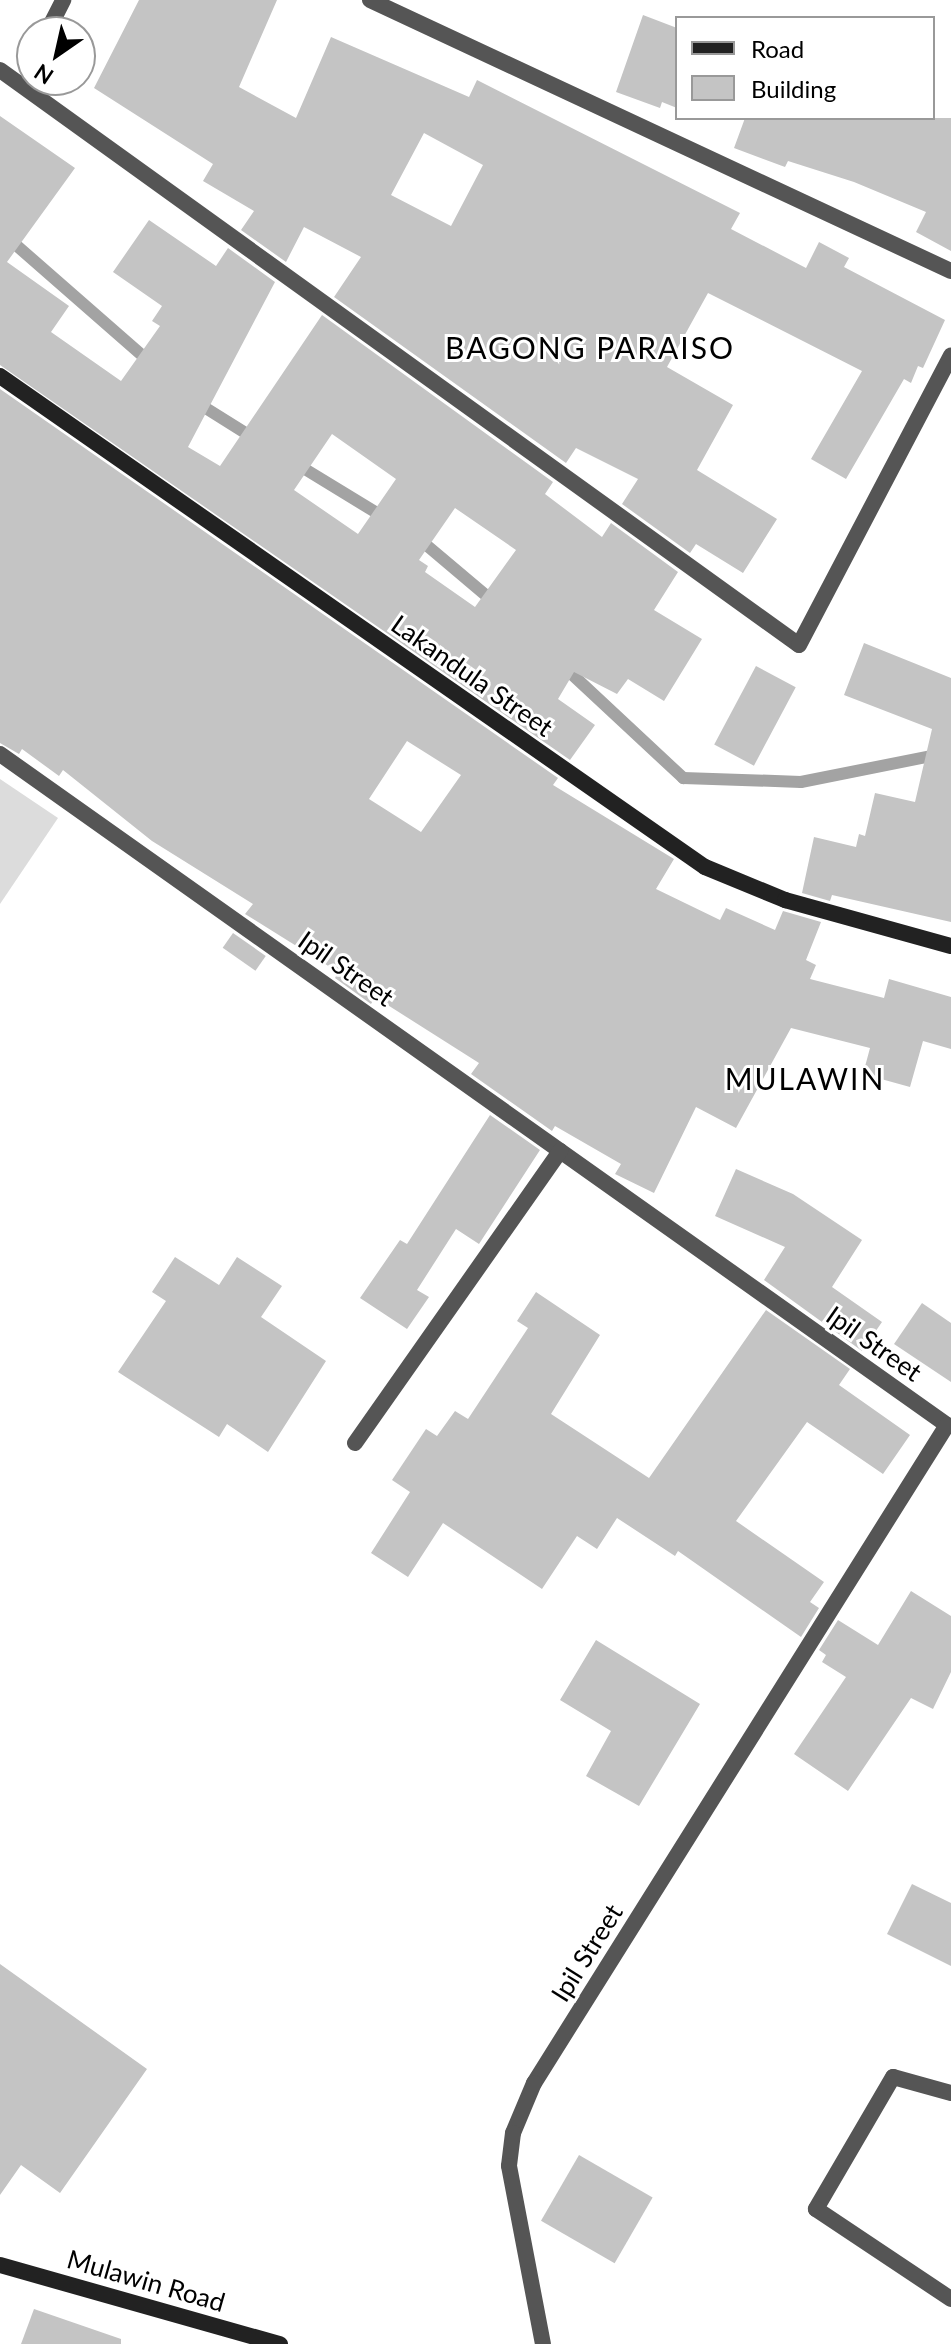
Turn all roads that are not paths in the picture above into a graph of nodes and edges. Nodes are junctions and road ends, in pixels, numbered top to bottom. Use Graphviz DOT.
graph roads {
  1 [pos="370,0"];
  2 [pos="42,96"];
  3 [pos="951,271"];
  4 [pos="950,362"];
  5 [pos="0,376"];
  6 [pos="0,754"];
  7 [pos="951,946"];
  8 [pos="560,1151"];
  9 [pos="949,1427"];
  10 [pos="355,1443"];
  11 [pos="951,2093"];
  12 [pos="0,2265"];
  13 [pos="951,2299"];
  14 [pos="280,2344"];
  15 [pos="543,2344"];
  1 -- 3 [label="street"];
  2 -- 4 [label="street"];
  5 -- 7 [label="street, Lakandula Street"];
  6 -- 8 [label="street, Ipil Street"];
  8 -- 9 [label="street, Ipil Street"];
  8 -- 10 [label="street"];
  9 -- 15 [label="street, Ipil Street"];
  11 -- 13 [label="street"];
  12 -- 14 [label="street, Mulawin Road"];
}
